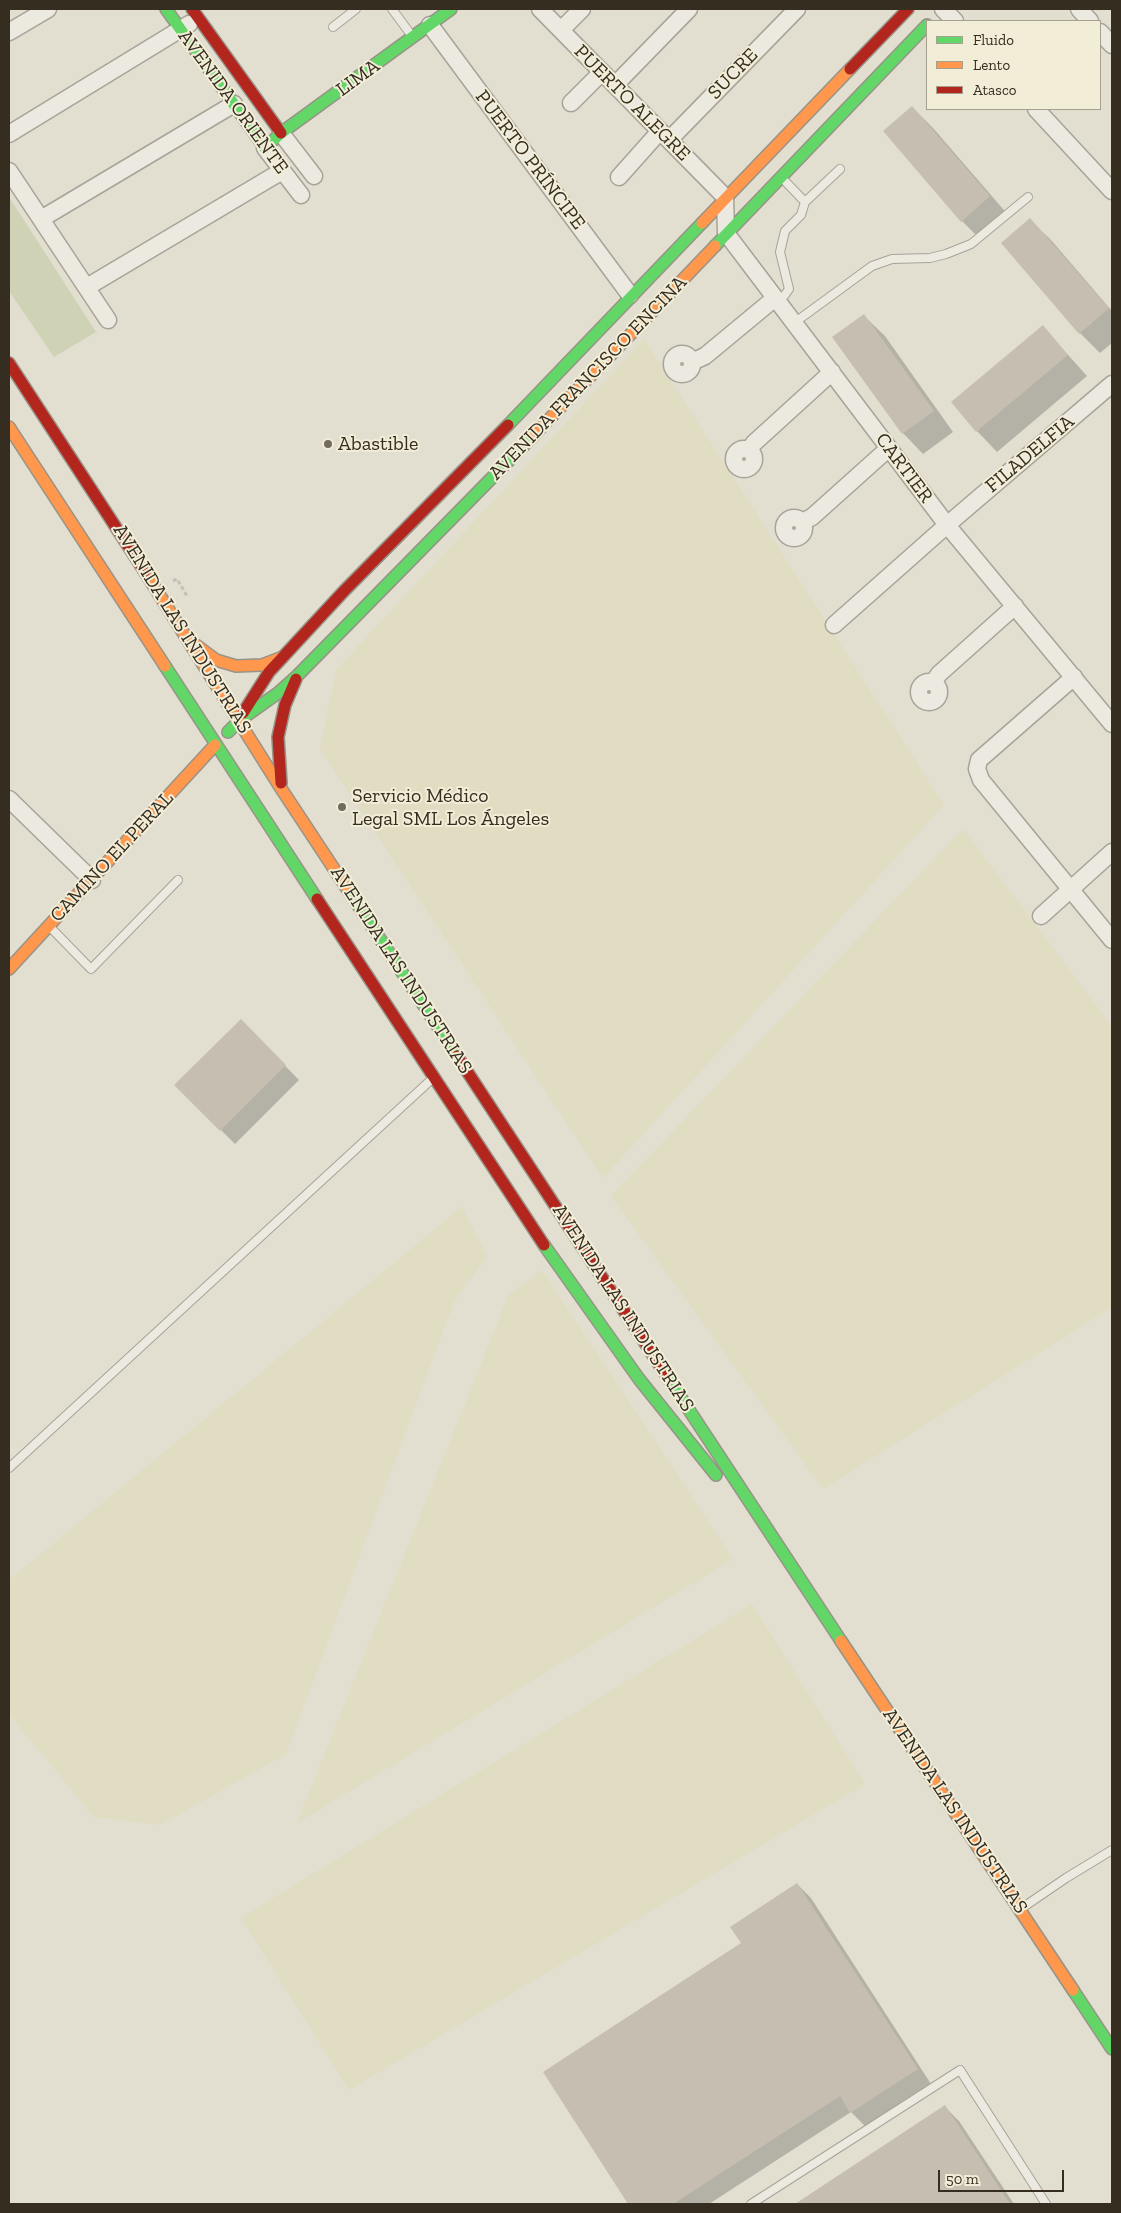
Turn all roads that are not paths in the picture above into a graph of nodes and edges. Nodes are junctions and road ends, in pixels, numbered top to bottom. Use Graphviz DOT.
graph roads {
  1 [pos="48,9"];
  2 [pos="166,9"];
  3 [pos="356,9"];
  4 [pos="392,9"];
  5 [pos="451,9"];
  6 [pos="540,9"];
  7 [pos="582,9"];
  8 [pos="689,9"];
  9 [pos="797,9"];
  10 [pos="943,9"];
  11 [pos="1079,9"];
  12 [pos="901,11"];
  13 [pos="195,13"];
  14 [pos="932,20"];
  15 [pos="954,20"];
  16 [pos="1089,20"];
  17 [pos="430,26"];
  18 [pos="926,26"];
  19 [pos="333,27"];
  20 [pos="181,30"];
  21 [pos="561,30"];
  22 [pos="9,32"];
  23 [pos="1101,33"];
  24 [pos="413,38"];
  25 [pos="1112,45"];
  26 [pos="602,72"];
  27 [pos="615,85"];
  28 [pos="571,103"];
  29 [pos="234,104"];
  30 [pos="1037,110"];
  31 [pos="9,134"];
  32 [pos="281,134"];
  33 [pos="664,135"];
  34 [pos="265,148"];
  35 [pos="840,169"];
  36 [pos="9,171"];
  37 [pos="282,171"];
  38 [pos="314,176"];
  39 [pos="619,177"];
  40 [pos="780,177"];
  41 [pos="1112,191"];
  42 [pos="301,195"];
  43 [pos="725,197"];
  44 [pos="1028,197"];
  45 [pos="805,202"];
  46 [pos="40,219"];
  47 [pos="726,233"];
  48 [pos="87,287"];
  49 [pos="630,295"];
  50 [pos="775,298"];
  51 [pos="108,320"];
  52 [pos="794,323"];
  53 [pos="692,362"];
  54 [pos="9,363"];
  55 [pos="832,372"];
  56 [pos="1112,384"];
  57 [pos="9,427"];
  58 [pos="889,448"];
  59 [pos="501,450"];
  60 [pos="748,450"];
  61 [pos="802,522"];
  62 [pos="947,525"];
  63 [pos="353,601"];
  64 [pos="1014,606"];
  65 [pos="834,625"];
  66 [pos="190,639"];
  67 [pos="285,655"];
  68 [pos="297,676"];
  69 [pos="1074,677"];
  70 [pos="933,683"];
  71 [pos="240,720"];
  72 [pos="1112,724"];
  73 [pos="215,745"];
  74 [pos="282,790"];
  75 [pos="9,799"];
  76 [pos="1112,852"];
  77 [pos="92,880"];
  78 [pos="178,880"];
  79 [pos="1071,889"];
  80 [pos="1041,916"];
  81 [pos="49,926"];
  82 [pos="1112,940"];
  83 [pos="9,969"];
  84 [pos="433,1078"];
  85 [pos="9,1468"];
  86 [pos="796,1573"];
  87 [pos="1112,1850"];
  88 [pos="1020,1909"];
  89 [pos="1112,2048"];
  90 [pos="751,2204"];
  91 [pos="1046,2204"];
  1 -- 22 [label="street"];
  2 -- 20 [label="main road, AVENIDA ORIENTE"];
  3 -- 19 [label="lane"];
  4 -- 24 [label="lane"];
  5 -- 17 [label="main road, LIMA"];
  6 -- 21 [label="street, PUERTO ALEGRE"];
  7 -- 21 [label="street"];
  8 -- 27 [label="street"];
  9 -- 33 [label="street, SUCRE"];
  10 -- 14 [label="main road"];
  10 -- 15 [label="street"];
  11 -- 16 [label="street"];
  12 -- 43 [label="main road, AVENIDA FRANCISCO ENCINA"];
  13 -- 20 [label="street"];
  13 -- 32 [label="main road, AVENIDA ORIENTE"];
  17 -- 24 [label="main road, LIMA"];
  17 -- 49 [label="street, PUERTO PRÍNCIPE"];
  18 -- 40 [label="main road, AVENIDA FRANCISCO ENCINA"];
  20 -- 29 [label="main road, AVENIDA ORIENTE"];
  20 -- 31 [label="street"];
  21 -- 26 [label="street, PUERTO ALEGRE"];
  23 -- 25 [label="street"];
  24 -- 32 [label="main road, LIMA"];
  26 -- 27 [label="street, PUERTO ALEGRE"];
  26 -- 28 [label="street"];
  27 -- 33 [label="street, PUERTO ALEGRE"];
  29 -- 34 [label="main road, AVENIDA ORIENTE"];
  29 -- 46 [label="street"];
  30 -- 41 [label="street"];
  32 -- 34 [label="main road, LIMA"];
  32 -- 38 [label="street, AVENIDA ORIENTE"];
  33 -- 39 [label="street, SUCRE"];
  33 -- 43 [label="street, PUERTO ALEGRE"];
  34 -- 37 [label="street, AVENIDA ORIENTE"];
  35 -- 45 [label="lane"];
  36 -- 46 [label="street"];
  37 -- 42 [label="street, AVENIDA ORIENTE"];
  37 -- 48 [label="street"];
  40 -- 45 [label="lane"];
  40 -- 47 [label="main road, AVENIDA FRANCISCO ENCINA"];
  43 -- 47 [label="street"];
  43 -- 49 [label="main road, AVENIDA FRANCISCO ENCINA"];
  44 -- 52 [label="lane"];
  45 -- 50 [label="lane"];
  46 -- 48 [label="street"];
  47 -- 50 [label="street, CARTIER"];
  47 -- 59 [label="main road, AVENIDA FRANCISCO ENCINA"];
  48 -- 51 [label="street"];
  49 -- 59 [label="main road, AVENIDA FRANCISCO ENCINA"];
  50 -- 52 [label="street, CARTIER"];
  50 -- 53 [label="street"];
  52 -- 55 [label="street, CARTIER"];
  54 -- 66 [label="main road, AVENIDA LAS INDUSTRIAS"];
  55 -- 58 [label="street, CARTIER"];
  55 -- 60 [label="street"];
  56 -- 62 [label="street, FILADELFIA"];
  57 -- 73 [label="main road, AVENIDA LAS INDUSTRIAS"];
  58 -- 61 [label="street"];
  58 -- 62 [label="street, CARTIER"];
  59 -- 63 [label="main road, AVENIDA FRANCISCO ENCINA"];
  59 -- 63 [label="main road, AVENIDA FRANCISCO ENCINA"];
  62 -- 64 [label="street, CARTIER"];
  62 -- 65 [label="street, FILADELFIA"];
  63 -- 67 [label="main road, AVENIDA FRANCISCO ENCINA"];
  63 -- 68 [label="main road, AVENIDA FRANCISCO ENCINA"];
  64 -- 69 [label="street, CARTIER"];
  64 -- 70 [label="street"];
  66 -- 67 [label="main road"];
  66 -- 71 [label="main road, AVENIDA LAS INDUSTRIAS"];
  67 -- 71 [label="main road, AVENIDA FRANCISCO ENCINA"];
  68 -- 71 [label="main road, AVENIDA FRANCISCO ENCINA"];
  68 -- 74 [label="main road"];
  69 -- 72 [label="street, CARTIER"];
  69 -- 79 [label="street"];
  71 -- 73 [label="main road, AVENIDA FRANCISCO ENCINA"];
  71 -- 74 [label="main road, AVENIDA LAS INDUSTRIAS"];
  73 -- 77 [label="main road, CAMINO EL PERAL"];
  73 -- 84 [label="main road, AVENIDA LAS INDUSTRIAS"];
  74 -- 86 [label="main road, AVENIDA LAS INDUSTRIAS"];
  75 -- 77 [label="street"];
  76 -- 79 [label="street"];
  77 -- 81 [label="main road, CAMINO EL PERAL"];
  78 -- 81 [label="lane"];
  79 -- 80 [label="street"];
  79 -- 82 [label="street"];
  81 -- 83 [label="main road, CAMINO EL PERAL"];
  84 -- 85 [label="lane"];
  84 -- 86 [label="main road, AVENIDA LAS INDUSTRIAS"];
  86 -- 88 [label="main road, AVENIDA LAS INDUSTRIAS"];
  87 -- 88 [label="lane"];
  88 -- 89 [label="main road, AVENIDA LAS INDUSTRIAS"];
  90 -- 91 [label="lane"];
}
